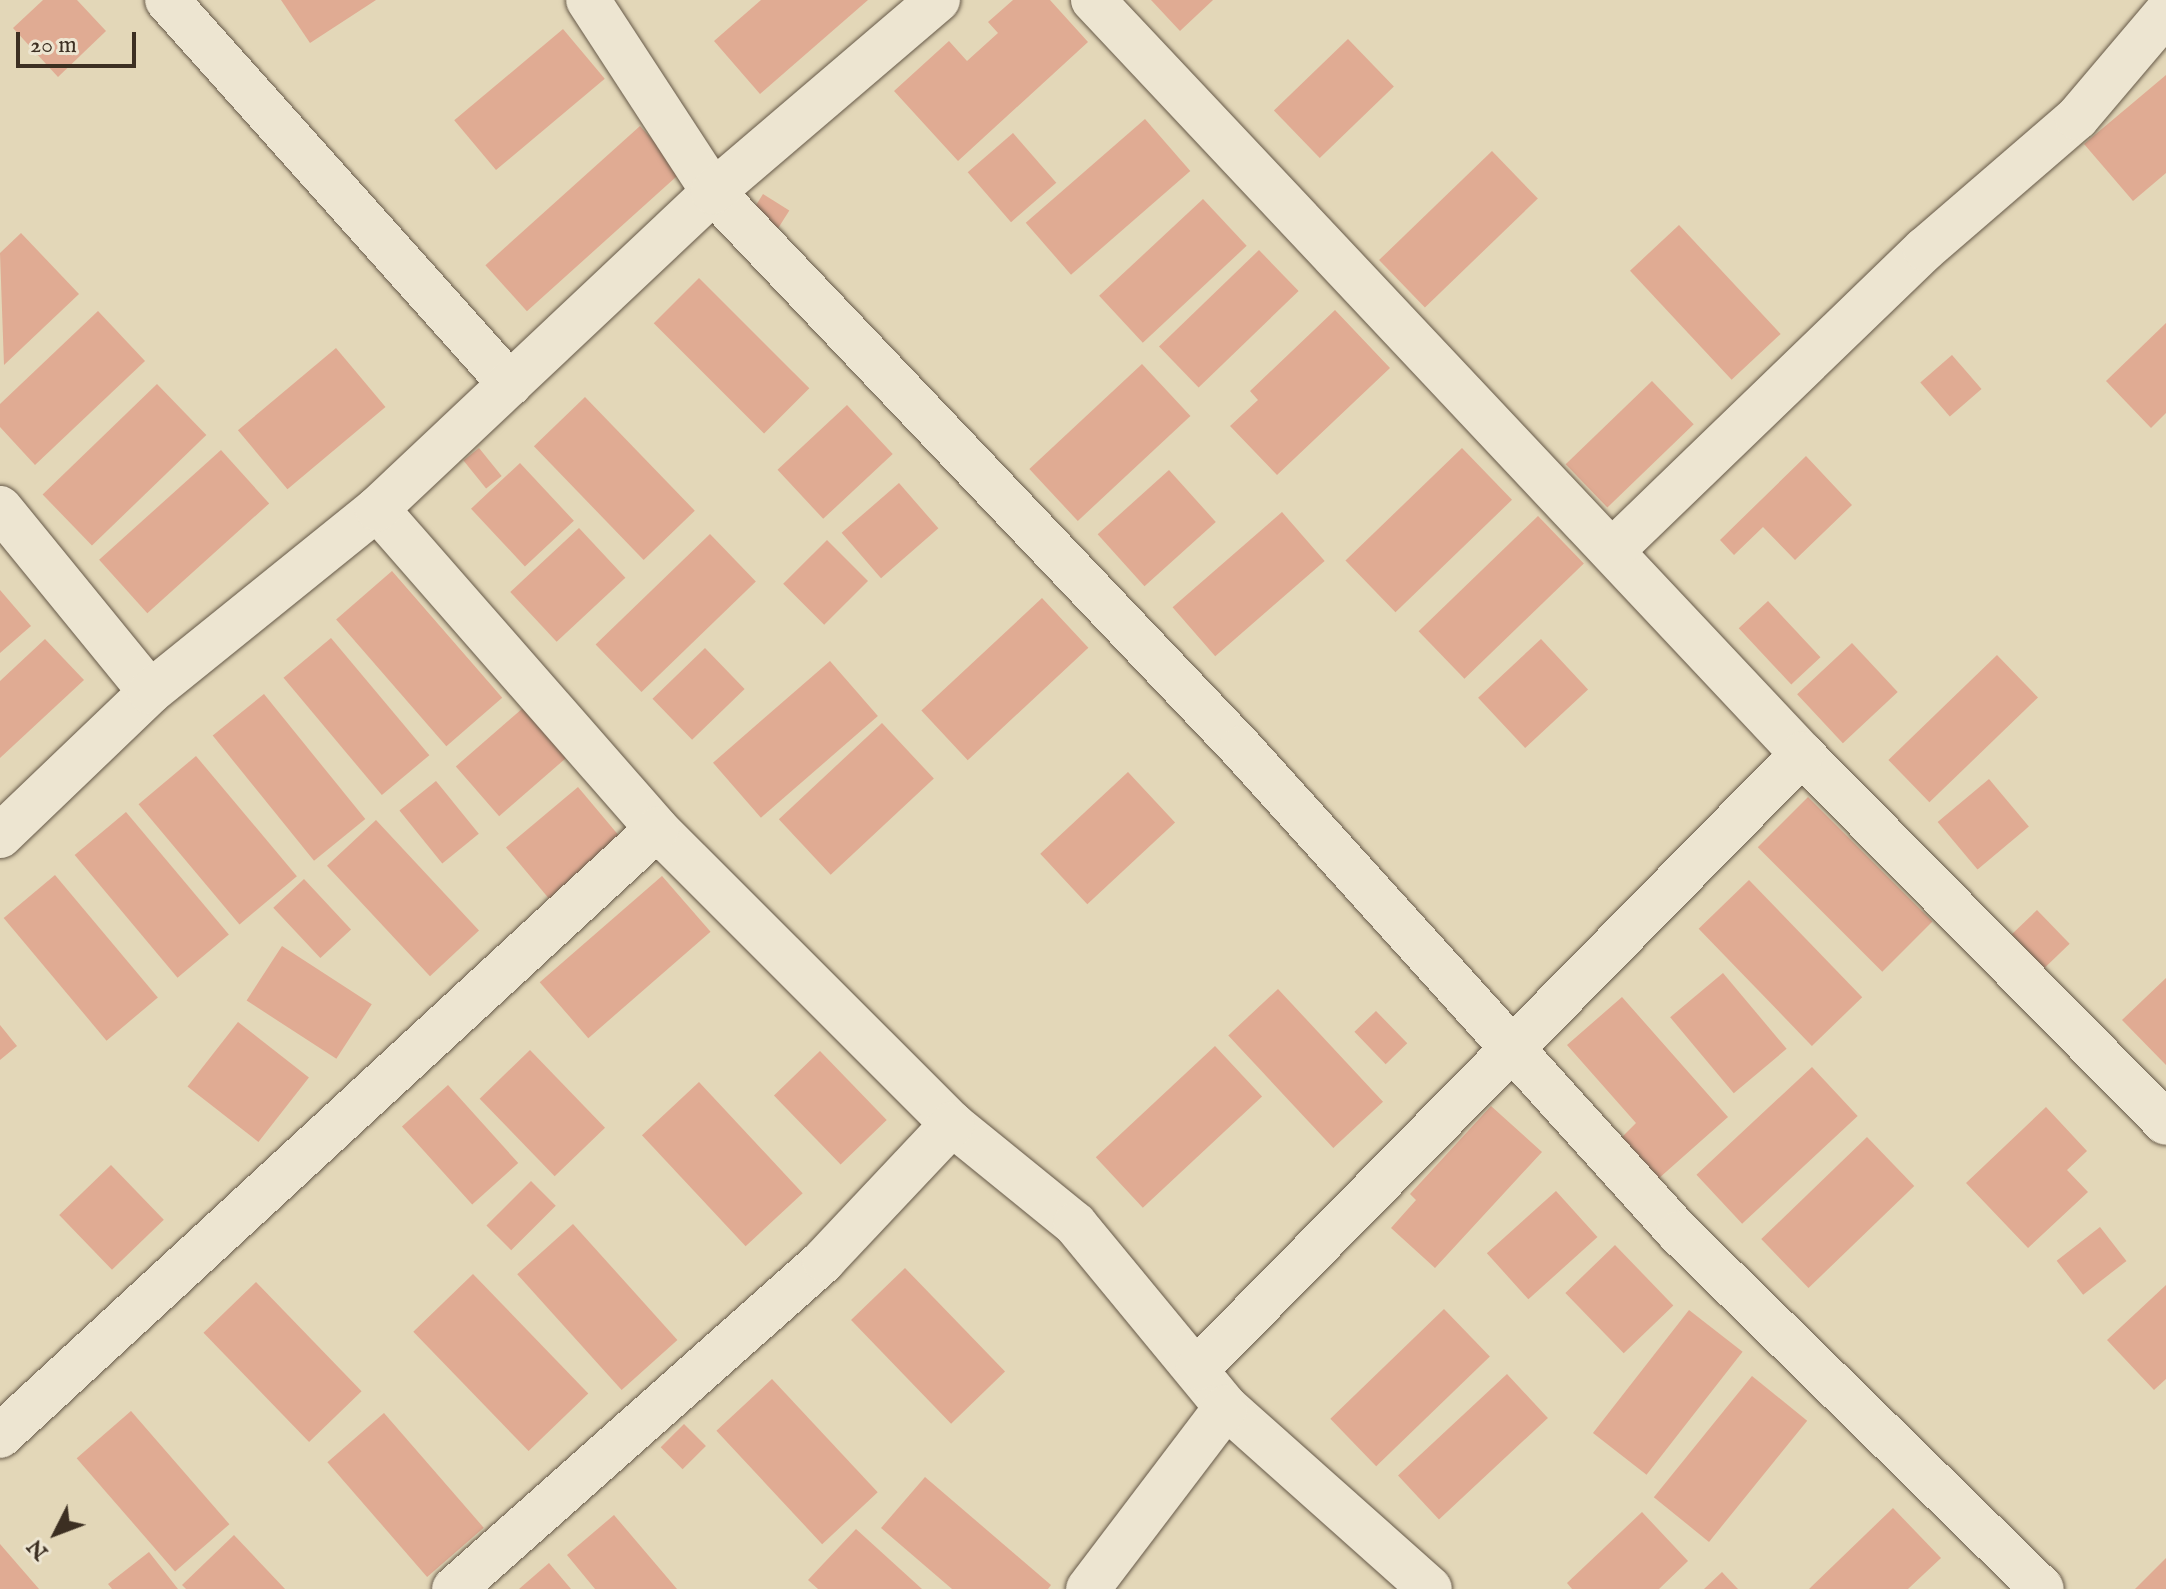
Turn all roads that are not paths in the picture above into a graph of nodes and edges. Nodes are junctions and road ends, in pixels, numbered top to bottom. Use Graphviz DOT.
graph roads {
  1 [pos="167,0"];
  2 [pos="588,0"];
  3 [pos="938,0"];
  4 [pos="1093,0"];
  5 [pos="2166,13"];
  6 [pos="713,192"];
  7 [pos="510,384"];
  8 [pos="0,508"];
  9 [pos="377,509"];
  10 [pos="1612,551"];
  11 [pos="150,692"];
  12 [pos="1802,754"];
  13 [pos="657,829"];
  14 [pos="0,836"];
  15 [pos="1510,1045"];
  16 [pos="2166,1123"];
  17 [pos="952,1124"];
  18 [pos="1198,1368"];
  19 [pos="1226,1407"];
  20 [pos="0,1436"];
  21 [pos="454,1589"];
  22 [pos="1088,1589"];
  23 [pos="1430,1589"];
  24 [pos="2042,1589"];
  1 -- 7 [label="street"];
  2 -- 6 [label="street"];
  3 -- 6 [label="street"];
  4 -- 10 [label="street"];
  5 -- 10 [label="street"];
  6 -- 7 [label="street"];
  6 -- 15 [label="street"];
  7 -- 9 [label="street"];
  8 -- 11 [label="street"];
  9 -- 11 [label="street"];
  9 -- 13 [label="street"];
  10 -- 12 [label="street"];
  11 -- 14 [label="street"];
  12 -- 15 [label="street"];
  12 -- 16 [label="street"];
  13 -- 17 [label="street"];
  13 -- 20 [label="street"];
  15 -- 18 [label="street"];
  15 -- 24 [label="street"];
  17 -- 18 [label="street"];
  17 -- 21 [label="street"];
  18 -- 19 [label="street"];
  19 -- 22 [label="street"];
  19 -- 23 [label="street"];
}
